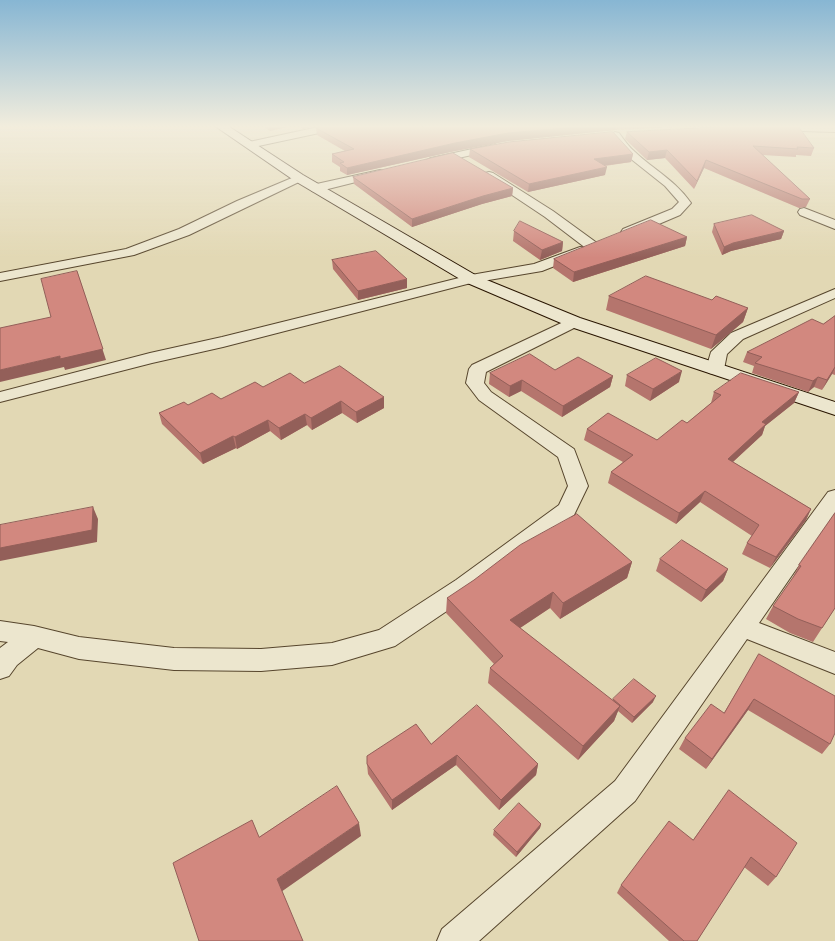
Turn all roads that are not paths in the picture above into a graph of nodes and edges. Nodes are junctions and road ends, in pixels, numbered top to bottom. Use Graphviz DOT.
graph roads {
  1 [pos="287,170"];
  2 [pos="393,170"];
  3 [pos="480,170"];
  4 [pos="651,170"];
  5 [pos="299,178"];
  6 [pos="316,188"];
  7 [pos="804,212"];
  8 [pos="835,225"];
  9 [pos="592,246"];
  10 [pos="0,277"];
  11 [pos="472,279"];
  12 [pos="835,294"];
  13 [pos="574,322"];
  14 [pos="715,369"];
  15 [pos="0,397"];
  16 [pos="835,408"];
  17 [pos="835,497"];
  18 [pos="742,627"];
  19 [pos="0,631"];
  20 [pos="34,636"];
  21 [pos="835,663"];
  22 [pos="0,668"];
  23 [pos="454,941"];
  1 -- 5 [label="street"];
  2 -- 6 [label="street"];
  3 -- 9 [label="street"];
  4 -- 9 [label="street"];
  5 -- 6 [label="street"];
  5 -- 10 [label="street"];
  6 -- 11 [label="street"];
  7 -- 8 [label="street"];
  9 -- 11 [label="street"];
  11 -- 13 [label="street"];
  11 -- 15 [label="street"];
  12 -- 14 [label="street"];
  13 -- 14 [label="street"];
  13 -- 20 [label="street"];
  14 -- 16 [label="street"];
  17 -- 18 [label="street"];
  18 -- 21 [label="street"];
  18 -- 23 [label="street"];
  19 -- 20 [label="street"];
  20 -- 22 [label="street"];
}
